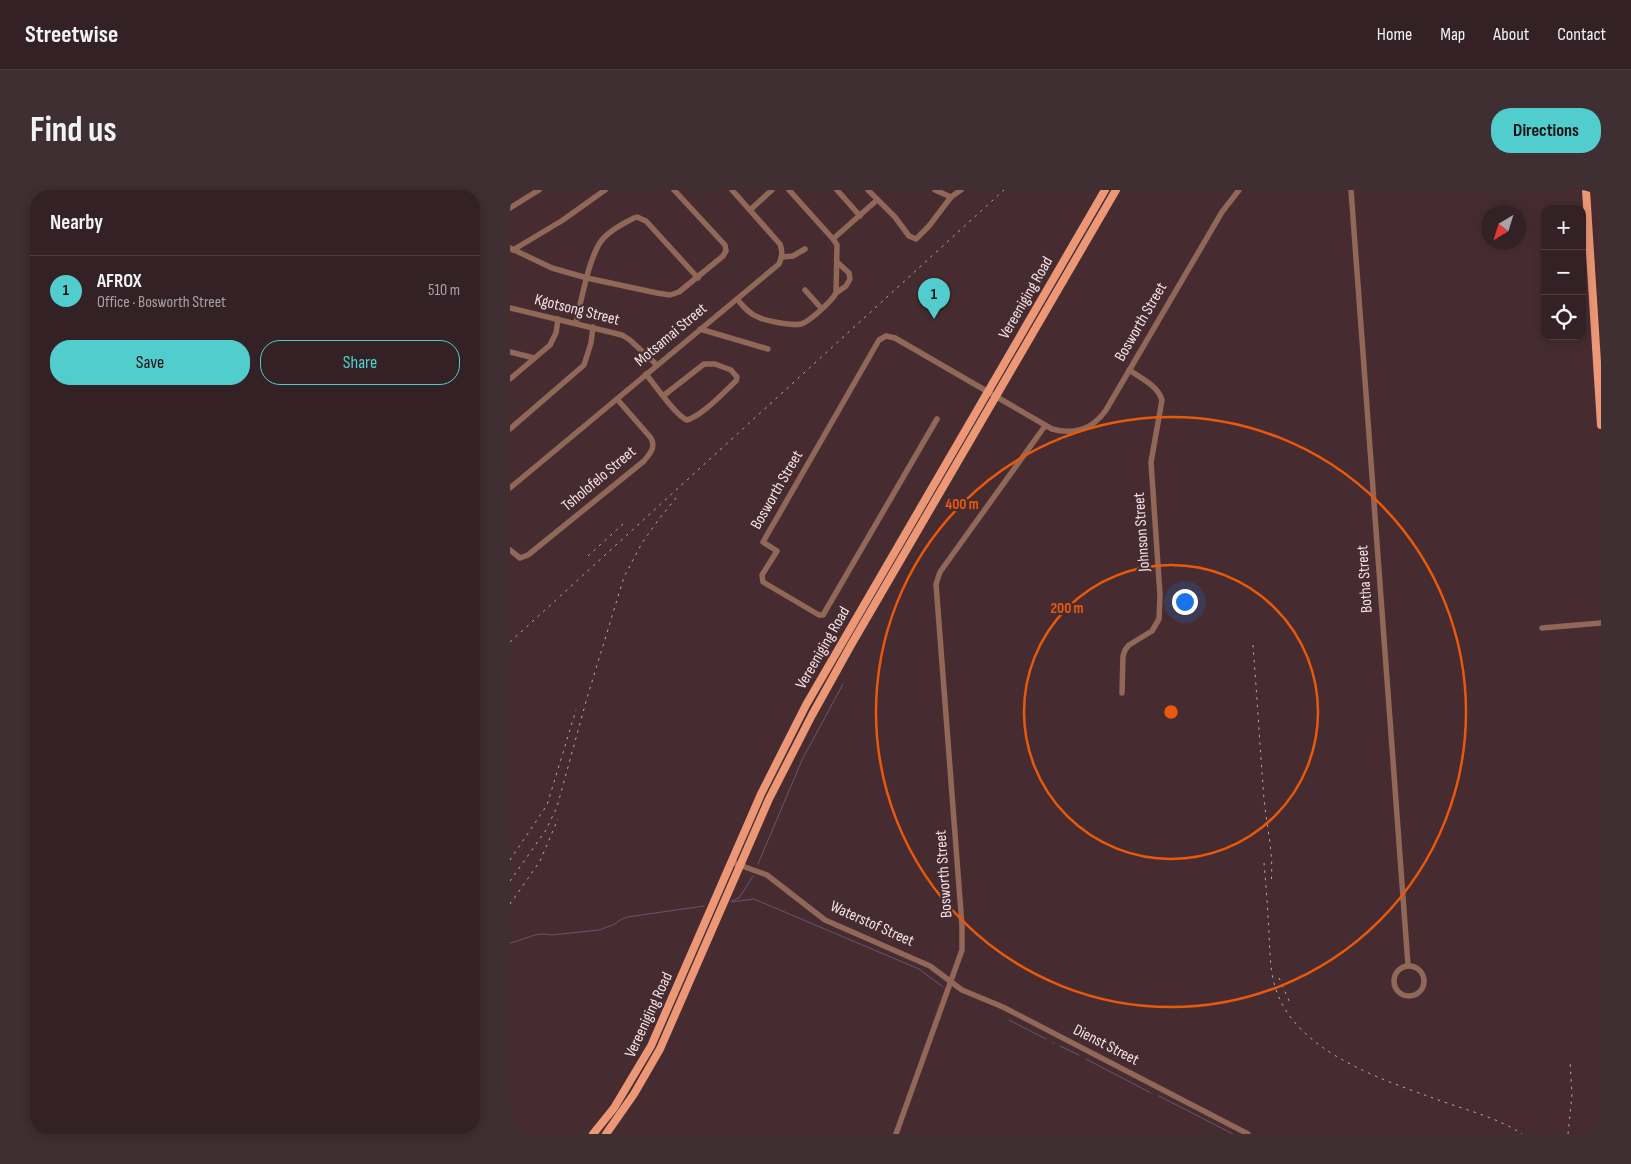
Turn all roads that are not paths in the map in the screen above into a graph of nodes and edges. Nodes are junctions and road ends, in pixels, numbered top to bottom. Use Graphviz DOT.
graph roads {
  1 [pos="539,190"];
  2 [pos="605,190"];
  3 [pos="674,190"];
  4 [pos="732,190"];
  5 [pos="772,190"];
  6 [pos="789,190"];
  7 [pos="837,190"];
  8 [pos="868,190"];
  9 [pos="935,190"];
  10 [pos="961,190"];
  11 [pos="1105,190"];
  12 [pos="1116,190"];
  13 [pos="1239,190"];
  14 [pos="1351,190"];
  15 [pos="1586,190"];
  16 [pos="951,197"];
  17 [pos="877,200"];
  18 [pos="510,208"];
  19 [pos="750,210"];
  20 [pos="860,216"];
  21 [pos="833,239"];
  22 [pos="512,249"];
  23 [pos="804,249"];
  24 [pos="782,257"];
  25 [pos="837,262"];
  26 [pos="587,278"];
  27 [pos="698,278"];
  28 [pos="805,290"];
  29 [pos="836,293"];
  30 [pos="737,299"];
  31 [pos="510,308"];
  32 [pos="821,308"];
  33 [pos="558,320"];
  34 [pos="576,323"];
  35 [pos="593,327"];
  36 [pos="700,329"];
  37 [pos="768,349"];
  38 [pos="510,352"];
  39 [pos="534,358"];
  40 [pos="657,365"];
  41 [pos="1129,370"];
  42 [pos="646,374"];
  43 [pos="510,379"];
  44 [pos="988,392"];
  45 [pos="663,396"];
  46 [pos="996,397"];
  47 [pos="617,399"];
  48 [pos="937,419"];
  49 [pos="1601,419"];
  50 [pos="1601,425"];
  51 [pos="1045,426"];
  52 [pos="510,429"];
  53 [pos="510,488"];
  54 [pos="510,550"];
  55 [pos="1601,623"];
  56 [pos="1542,628"];
  57 [pos="1122,693"];
  58 [pos="731,862"];
  59 [pos="741,865"];
  60 [pos="1408,965"];
  61 [pos="950,982"];
  62 [pos="593,1134"];
  63 [pos="606,1134"];
  64 [pos="896,1134"];
  65 [pos="1248,1134"];
  1 -- 18 [label="street"];
  2 -- 22 [label="street"];
  3 -- 27 [label="street"];
  4 -- 19 [label="street"];
  5 -- 19 [label="street"];
  6 -- 21 [label="street"];
  7 -- 20 [label="street"];
  8 -- 17 [label="street"];
  9 -- 16 [label="street"];
  10 -- 16 [label="street"];
  11 -- 44 [label="main road, Vereeniging Road"];
  12 -- 46 [label="main road, Vereeniging Road"];
  13 -- 41 [label="street, Bosworth Street"];
  14 -- 60 [label="street, Botha Street"];
  15 -- 49 [label="main road"];
  16 -- 17 [label="street"];
  17 -- 20 [label="street"];
  19 -- 24 [label="street"];
  20 -- 21 [label="street"];
  21 -- 25 [label="street"];
  22 -- 26 [label="street"];
  23 -- 24 [label="street"];
  24 -- 30 [label="street, Motsamai Street"];
  25 -- 29 [label="street"];
  25 -- 29 [label="street"];
  26 -- 27 [label="street"];
  26 -- 27 [label="street"];
  26 -- 34 [label="street"];
  28 -- 32 [label="street"];
  29 -- 32 [label="street"];
  30 -- 32 [label="street"];
  30 -- 36 [label="street, Motsamai Street"];
  31 -- 33 [label="street, Kgotsong Street"];
  33 -- 34 [label="street, Kgotsong Street"];
  33 -- 39 [label="street"];
  34 -- 35 [label="street, Kgotsong Street"];
  35 -- 40 [label="street, Kgotsong Street"];
  35 -- 52 [label="street"];
  36 -- 37 [label="street"];
  36 -- 40 [label="street, Motsamai Street"];
  38 -- 39 [label="street"];
  39 -- 43 [label="street"];
  40 -- 42 [label="street, Motsamai Street"];
  41 -- 51 [label="street, Bosworth Street"];
  41 -- 57 [label="street, Johnson Street"];
  42 -- 45 [label="street"];
  42 -- 47 [label="street, Motsamai Street"];
  44 -- 46 [label="street, Bosworth Street"];
  44 -- 48 [label="street, Bosworth Street"];
  44 -- 58 [label="main road, Vereeniging Road"];
  45 -- 45 [label="street"];
  46 -- 51 [label="street, Bosworth Street"];
  46 -- 59 [label="main road, Vereeniging Road"];
  47 -- 53 [label="street, Motsamai Street"];
  47 -- 54 [label="street, Tsholofelo Street"];
  49 -- 50 [label="main road"];
  51 -- 61 [label="street, Bosworth Street"];
  55 -- 56 [label="street"];
  58 -- 59 [label="street, Waterstof Street"];
  58 -- 62 [label="main road, Vereeniging Road"];
  59 -- 61 [label="street, Waterstof Street"];
  59 -- 63 [label="main road, Vereeniging Road"];
  60 -- 60 [label="street"];
  61 -- 64 [label="street, Bosworth Street"];
  61 -- 65 [label="street, Dienst Street"];
}
